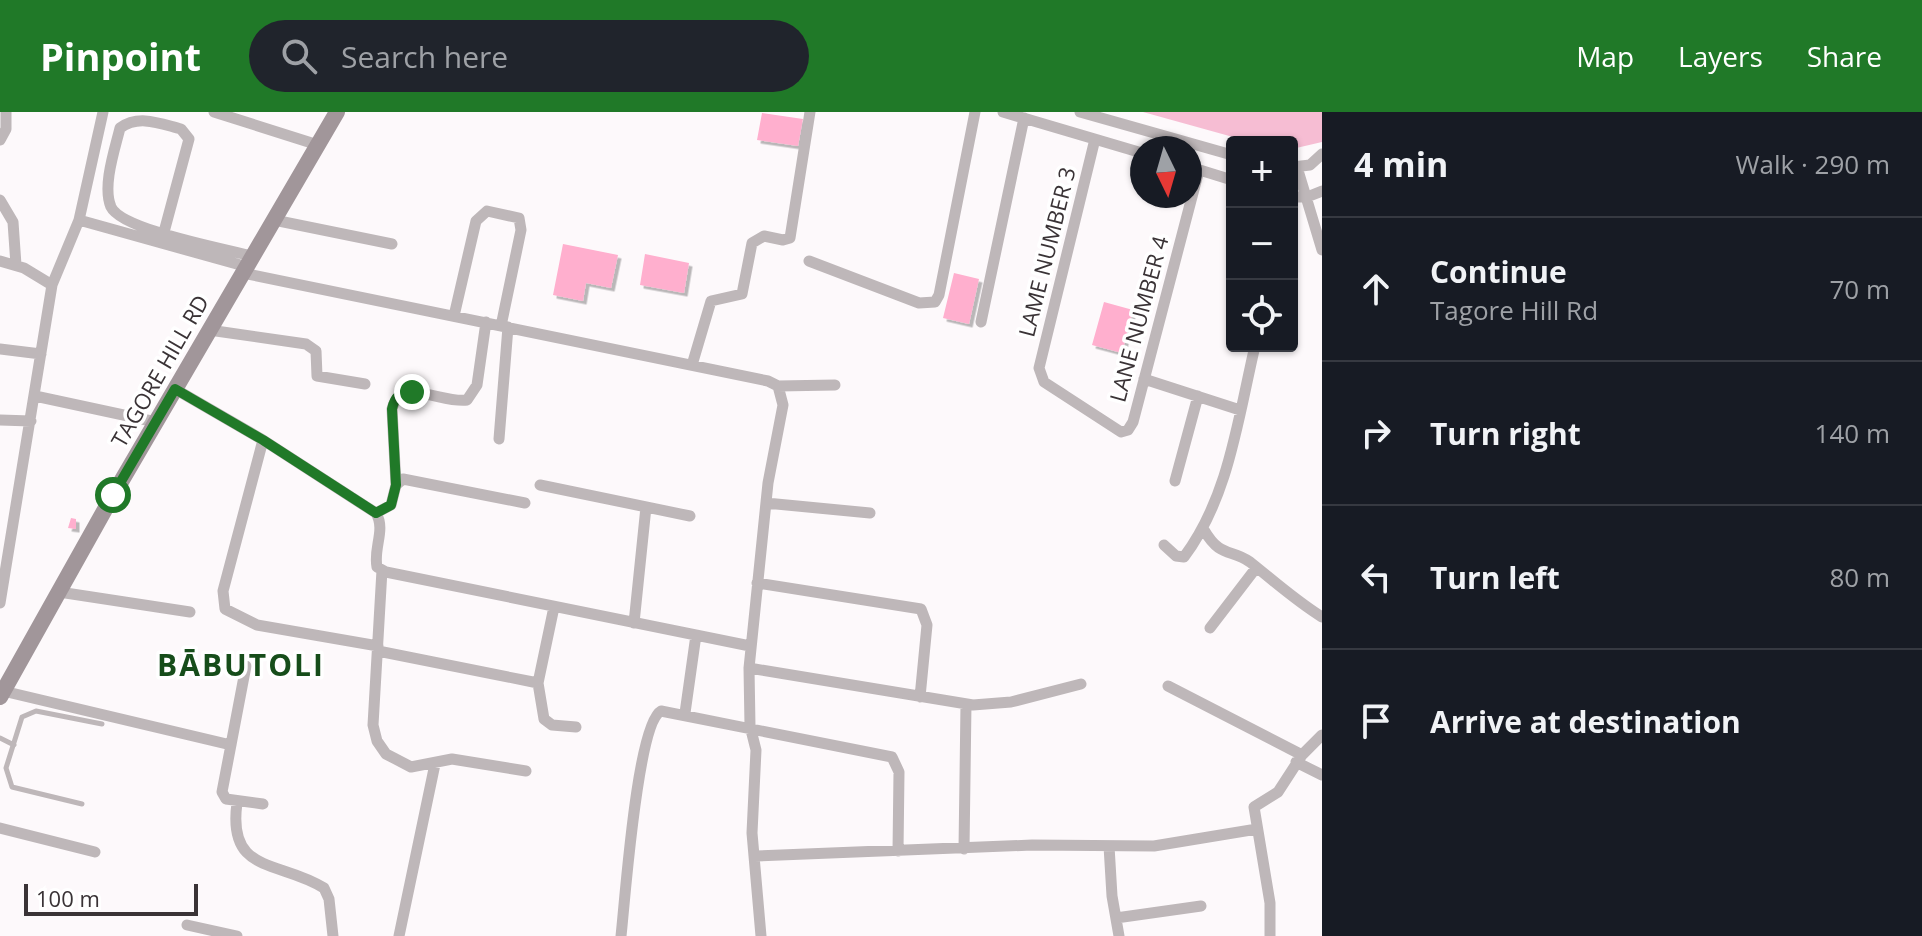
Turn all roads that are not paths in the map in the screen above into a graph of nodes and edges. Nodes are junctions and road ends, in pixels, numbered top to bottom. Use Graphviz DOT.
graph roads {
  1 [pos="6,112"];
  2 [pos="101,112"];
  3 [pos="214,112"];
  4 [pos="337,112"];
  5 [pos="810,112"];
  6 [pos="975,112"];
  7 [pos="1003,112"];
  8 [pos="1080,112"];
  9 [pos="1024,118"];
  10 [pos="1095,139"];
  11 [pos="0,140"];
  12 [pos="318,145"];
  13 [pos="1130,149"];
  14 [pos="1226,153"];
  15 [pos="1322,154"];
  16 [pos="1298,166"];
  17 [pos="1202,171"];
  18 [pos="1298,176"];
  19 [pos="1226,178"];
  20 [pos="1322,191"];
  21 [pos="1298,197"];
  22 [pos="1307,197"];
  23 [pos="0,200"];
  24 [pos="1185,208"];
  25 [pos="79,220"];
  26 [pos="274,220"];
  27 [pos="164,232"];
  28 [pos="392,244"];
  29 [pos="1322,250"];
  30 [pos="0,261"];
  31 [pos="809,261"];
  32 [pos="16,265"];
  33 [pos="246,265"];
  34 [pos="52,285"];
  35 [pos="454,316"];
  36 [pos="486,322"];
  37 [pos="981,322"];
  38 [pos="504,326"];
  39 [pos="209,330"];
  40 [pos="0,349"];
  41 [pos="1254,352"];
  42 [pos="41,354"];
  43 [pos="692,365"];
  44 [pos="1144,379"];
  45 [pos="365,384"];
  46 [pos="835,385"];
  47 [pos="778,386"];
  48 [pos="175,389"];
  49 [pos="35,396"];
  50 [pos="1198,396"];
  51 [pos="1240,410"];
  52 [pos="0,420"];
  53 [pos="31,421"];
  54 [pos="156,422"];
  55 [pos="1128,430"];
  56 [pos="499,439"];
  57 [pos="263,440"];
  58 [pos="1175,481"];
  59 [pos="396,485"];
  60 [pos="540,485"];
  61 [pos="525,503"];
  62 [pos="766,503"];
  63 [pos="646,507"];
  64 [pos="376,513"];
  65 [pos="870,513"];
  66 [pos="690,516"];
  67 [pos="1204,530"];
  68 [pos="1164,545"];
  69 [pos="1256,568"];
  70 [pos="382,570"];
  71 [pos="757,583"];
  72 [pos="59,592"];
  73 [pos="0,603"];
  74 [pos="554,607"];
  75 [pos="190,612"];
  76 [pos="1322,617"];
  77 [pos="634,623"];
  78 [pos="1210,628"];
  79 [pos="696,635"];
  80 [pos="750,646"];
  81 [pos="378,649"];
  82 [pos="246,666"];
  83 [pos="749,668"];
  84 [pos="538,683"];
  85 [pos="1081,684"];
  86 [pos="1168,686"];
  87 [pos="2,694"];
  88 [pos="920,697"];
  89 [pos="966,704"];
  90 [pos="685,713"];
  91 [pos="102,724"];
  92 [pos="750,726"];
  93 [pos="576,727"];
  94 [pos="1322,735"];
  95 [pos="0,738"];
  96 [pos="14,745"];
  97 [pos="231,745"];
  98 [pos="1299,759"];
  99 [pos="435,764"];
  100 [pos="526,771"];
  101 [pos="1322,775"];
  102 [pos="237,803"];
  103 [pos="82,804"];
  104 [pos="263,804"];
  105 [pos="0,828"];
  106 [pos="1257,829"];
  107 [pos="1109,846"];
  108 [pos="964,849"];
  109 [pos="898,851"];
  110 [pos="95,852"];
  111 [pos="755,856"];
  112 [pos="1201,906"];
  113 [pos="1116,918"];
  114 [pos="187,925"];
  115 [pos="237,936"];
  116 [pos="333,936"];
  117 [pos="399,936"];
  118 [pos="621,936"];
  119 [pos="761,936"];
  120 [pos="1119,936"];
  121 [pos="1270,936"];
  1 -- 11 [label="street"];
  2 -- 25 [label="street"];
  3 -- 12 [label="street"];
  4 -- 12 [label="main road, TAGORE HILL RD"];
  5 -- 43 [label="street"];
  6 -- 31 [label="street"];
  7 -- 9 [label="street"];
  8 -- 14 [label="street"];
  9 -- 10 [label="street"];
  9 -- 37 [label="street"];
  10 -- 13 [label="street"];
  10 -- 55 [label="street, LAME NUMBER 3"];
  12 -- 26 [label="main road, TAGORE HILL RD"];
  15 -- 16 [label="street"];
  17 -- 19 [label="street"];
  18 -- 22 [label="street"];
  20 -- 22 [label="street"];
  21 -- 22 [label="street"];
  22 -- 29 [label="street"];
  23 -- 32 [label="street"];
  24 -- 44 [label="street, LANE NUMBER 4"];
  25 -- 33 [label="street"];
  25 -- 34 [label="street"];
  26 -- 28 [label="street"];
  26 -- 33 [label="main road, TAGORE HILL RD"];
  27 -- 27 [label="street"];
  27 -- 33 [label="street"];
  30 -- 32 [label="street"];
  32 -- 34 [label="street"];
  33 -- 35 [label="street"];
  33 -- 39 [label="main road, TAGORE HILL RD"];
  34 -- 42 [label="street"];
  35 -- 36 [label="street"];
  35 -- 38 [label="street"];
  36 -- 38 [label="street"];
  36 -- 59 [label="street"];
  38 -- 43 [label="street"];
  38 -- 56 [label="street"];
  39 -- 45 [label="street"];
  39 -- 48 [label="main road, TAGORE HILL RD"];
  40 -- 42 [label="street"];
  41 -- 51 [label="street"];
  42 -- 49 [label="street"];
  43 -- 47 [label="street"];
  44 -- 50 [label="street"];
  44 -- 55 [label="street, LANE NUMBER 4"];
  46 -- 47 [label="street"];
  47 -- 62 [label="street"];
  48 -- 54 [label="main road, TAGORE HILL RD"];
  48 -- 57 [label="street"];
  49 -- 53 [label="street"];
  49 -- 54 [label="street"];
  50 -- 51 [label="street"];
  50 -- 58 [label="street"];
  51 -- 67 [label="street"];
  52 -- 53 [label="street"];
  53 -- 73 [label="street"];
  54 -- 72 [label="main road, TAGORE HILL RD"];
  57 -- 64 [label="street"];
  57 -- 81 [label="street"];
  59 -- 61 [label="street"];
  59 -- 64 [label="street"];
  60 -- 63 [label="street"];
  62 -- 65 [label="street"];
  62 -- 71 [label="street"];
  63 -- 66 [label="street"];
  63 -- 77 [label="street"];
  64 -- 70 [label="street"];
  67 -- 68 [label="street"];
  67 -- 69 [label="street"];
  69 -- 76 [label="street"];
  69 -- 78 [label="street"];
  70 -- 74 [label="street"];
  70 -- 81 [label="street"];
  71 -- 80 [label="street"];
  71 -- 88 [label="street"];
  72 -- 75 [label="street"];
  72 -- 87 [label="main road, TAGORE HILL RD"];
  74 -- 77 [label="street"];
  74 -- 84 [label="street"];
  77 -- 79 [label="street"];
  79 -- 80 [label="street"];
  79 -- 90 [label="street"];
  80 -- 83 [label="street"];
  81 -- 84 [label="street"];
  81 -- 99 [label="street"];
  82 -- 97 [label="street"];
  83 -- 88 [label="street"];
  83 -- 92 [label="street"];
  84 -- 93 [label="street"];
  85 -- 89 [label="street"];
  86 -- 98 [label="street"];
  87 -- 97 [label="street"];
  88 -- 89 [label="street"];
  89 -- 108 [label="street"];
  90 -- 92 [label="street"];
  90 -- 118 [label="street"];
  91 -- 96 [label="lane"];
  92 -- 109 [label="street"];
  92 -- 111 [label="street"];
  94 -- 98 [label="street"];
  95 -- 96 [label="lane"];
  96 -- 103 [label="lane"];
  97 -- 102 [label="street"];
  98 -- 101 [label="street"];
  98 -- 106 [label="street"];
  99 -- 100 [label="street"];
  99 -- 117 [label="street"];
  102 -- 104 [label="street"];
  102 -- 116 [label="street"];
  105 -- 110 [label="street"];
  106 -- 107 [label="street"];
  106 -- 121 [label="street"];
  107 -- 108 [label="street"];
  107 -- 113 [label="street"];
  108 -- 109 [label="street"];
  109 -- 111 [label="street"];
  111 -- 119 [label="street"];
  112 -- 113 [label="street"];
  113 -- 120 [label="street"];
  114 -- 115 [label="street"];
}
